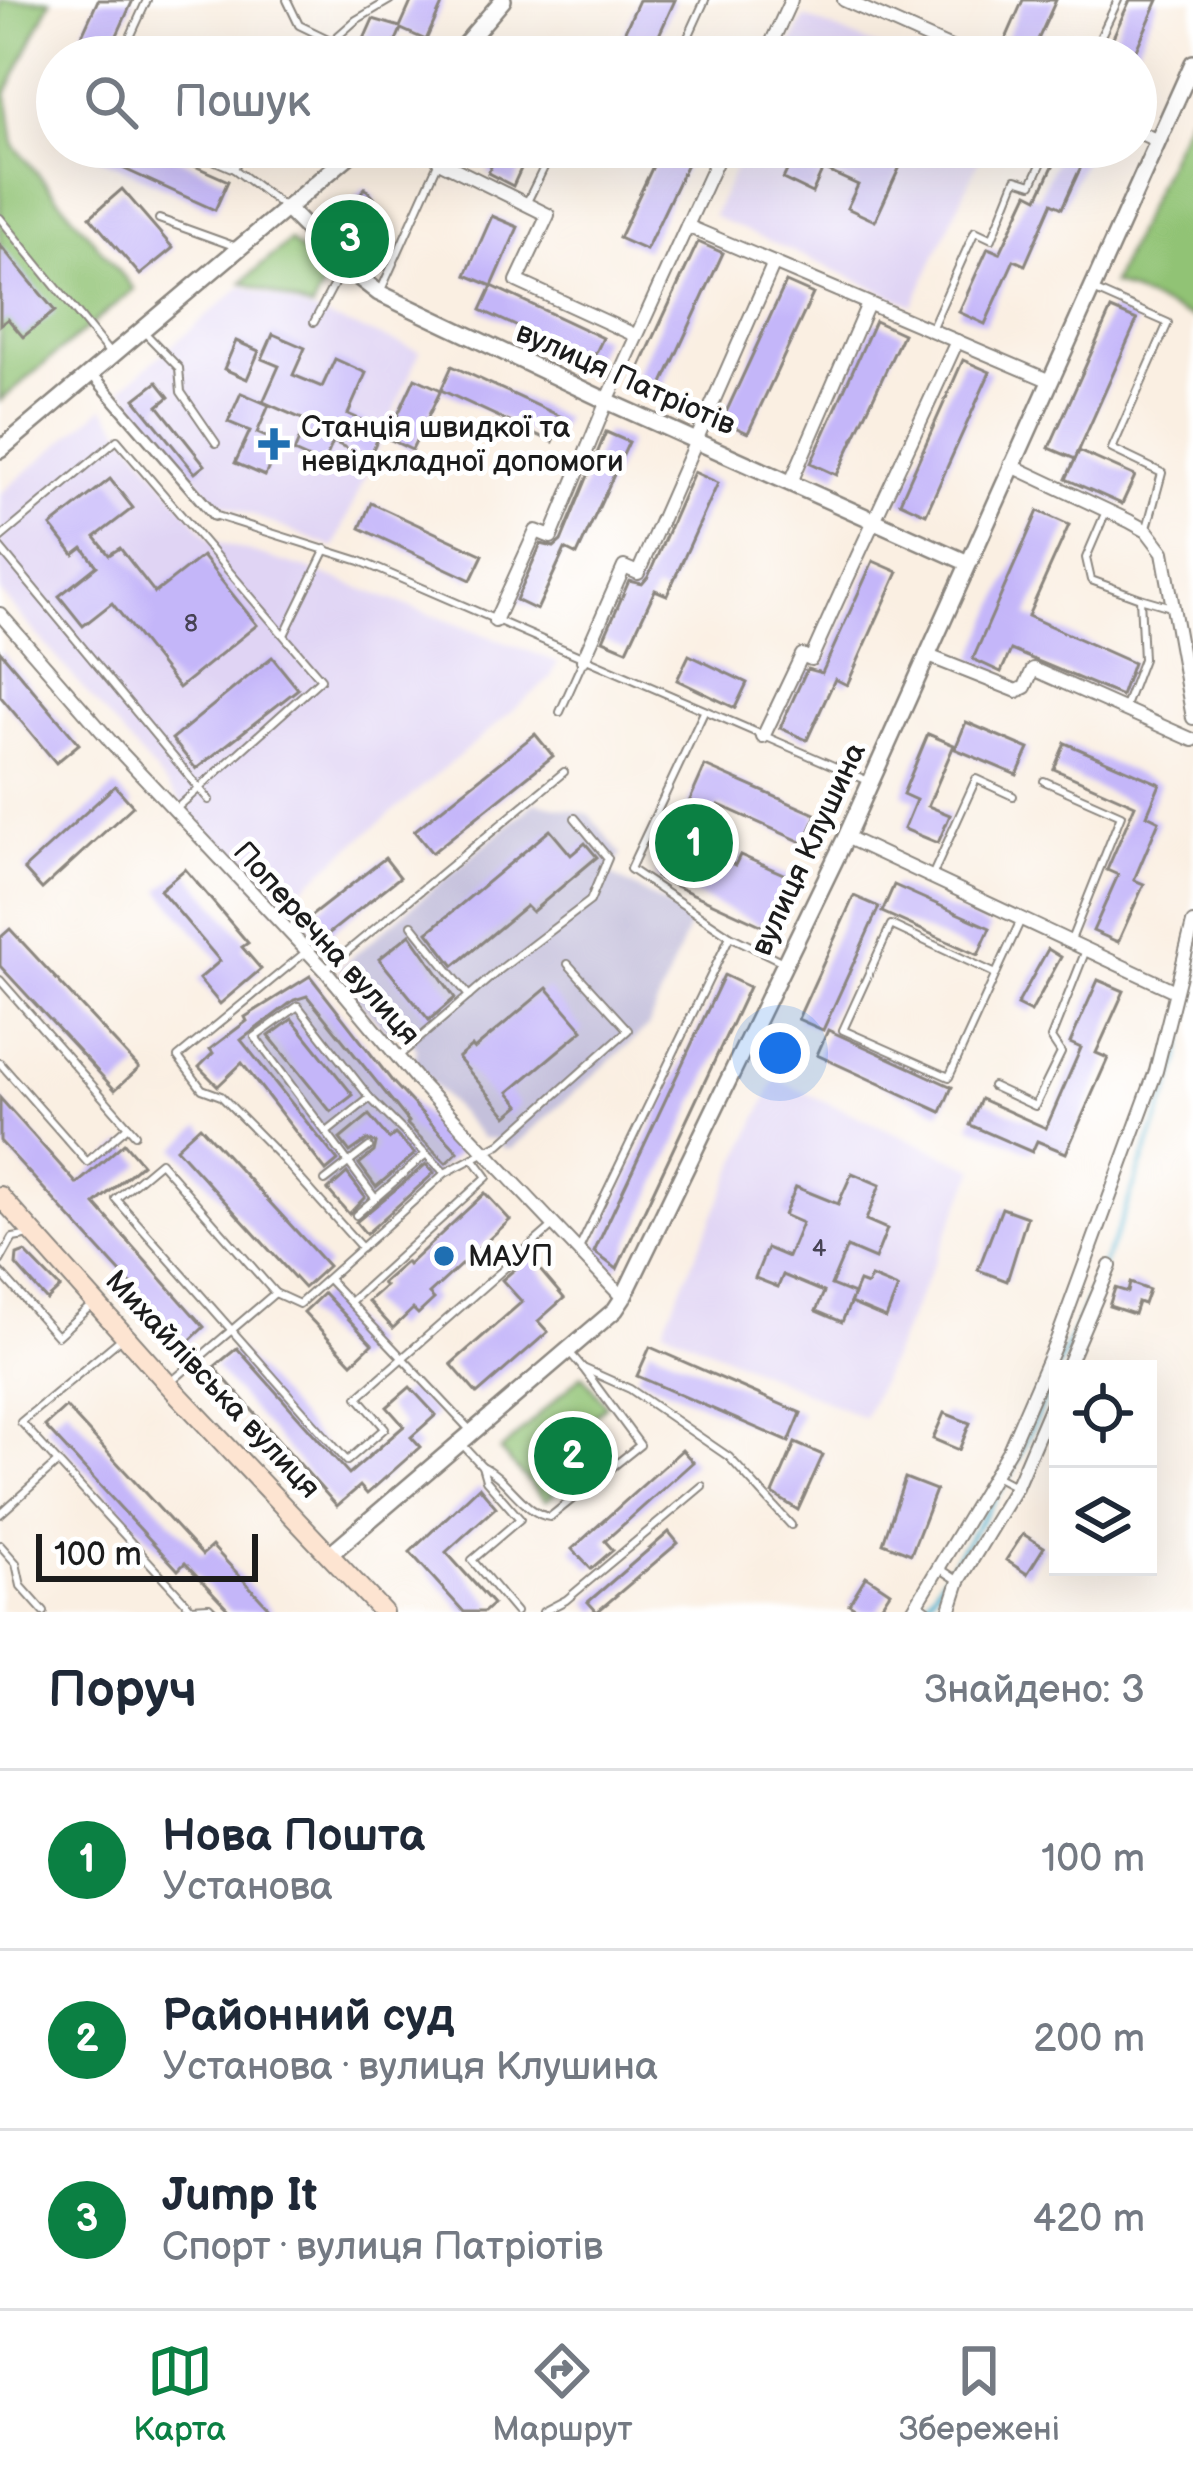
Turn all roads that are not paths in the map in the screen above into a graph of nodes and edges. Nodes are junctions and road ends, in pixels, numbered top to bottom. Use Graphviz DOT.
graph roads {
  1 [pos="147,0"];
  2 [pos="287,0"];
  3 [pos="390,0"];
  4 [pos="503,0"];
  5 [pos="704,0"];
  6 [pos="791,0"];
  7 [pos="844,0"];
  8 [pos="1118,0"];
  9 [pos="131,36"];
  10 [pos="322,36"];
  11 [pos="338,36"];
  12 [pos="472,36"];
  13 [pos="688,36"];
  14 [pos="775,36"];
  15 [pos="924,36"];
  16 [pos="1101,36"];
  17 [pos="1193,63"];
  18 [pos="1158,141"];
  19 [pos="334,168"];
  20 [pos="436,168"];
  21 [pos="453,168"];
  22 [pos="544,168"];
  23 [pos="713,168"];
  24 [pos="1039,168"];
  25 [pos="1146,168"];
  26 [pos="233,169"];
  27 [pos="526,205"];
  28 [pos="286,208"];
  29 [pos="0,218"];
  30 [pos="159,219"];
  31 [pos="687,226"];
  32 [pos="239,248"];
  33 [pos="774,263"];
  34 [pos="344,266"];
  35 [pos="1091,289"];
  36 [pos="379,293"];
  37 [pos="868,304"];
  38 [pos="314,322"];
  39 [pos="930,330"];
  40 [pos="143,331"];
  41 [pos="637,336"];
  42 [pos="957,341"];
  43 [pos="112,356"];
  44 [pos="92,374"];
  45 [pos="1048,380"];
  46 [pos="607,401"];
  47 [pos="696,439"];
  48 [pos="216,443"];
  49 [pos="0,450"];
  50 [pos="1010,465"];
  51 [pos="791,482"];
  52 [pos="1107,508"];
  53 [pos="214,515"];
  54 [pos="874,519"];
  55 [pos="1147,531"];
  56 [pos="0,538"];
  57 [pos="0,548"];
  58 [pos="326,549"];
  59 [pos="967,562"];
  60 [pos="1140,598"];
  61 [pos="1174,608"];
  62 [pos="0,614"];
  63 [pos="495,621"];
  64 [pos="284,635"];
  65 [pos="926,656"];
  66 [pos="583,660"];
  67 [pos="1124,709"];
  68 [pos="560,712"];
  69 [pos="704,712"];
  70 [pos="1193,718"];
  71 [pos="763,737"];
  72 [pos="1193,740"];
  73 [pos="564,772"];
  74 [pos="870,781"];
  75 [pos="1044,781"];
  76 [pos="199,788"];
  77 [pos="1013,796"];
  78 [pos="209,800"];
  79 [pos="175,810"];
  80 [pos="574,818"];
  81 [pos="846,837"];
  82 [pos="932,877"];
  83 [pos="1022,919"];
  84 [pos="1193,923"];
  85 [pos="412,925"];
  86 [pos="730,936"];
  87 [pos="1070,942"];
  88 [pos="1086,950"];
  89 [pos="307,951"];
  90 [pos="568,964"];
  91 [pos="786,964"];
  92 [pos="325,970"];
  93 [pos="996,974"];
  94 [pos="0,980"];
  95 [pos="1175,991"];
  96 [pos="469,996"];
  97 [pos="397,1057"];
  98 [pos="0,1064"];
  99 [pos="992,1086"];
  100 [pos="370,1098"];
  101 [pos="128,1126"];
  102 [pos="327,1132"];
  103 [pos="135,1133"];
  104 [pos="368,1147"];
  105 [pos="487,1151"];
  106 [pos="426,1154"];
  107 [pos="472,1158"];
  108 [pos="348,1163"];
  109 [pos="445,1173"];
  110 [pos="326,1181"];
  111 [pos="0,1196"];
  112 [pos="375,1198"];
  113 [pos="356,1215"];
  114 [pos="554,1225"];
  115 [pos="34,1234"];
  116 [pos="362,1248"];
  117 [pos="578,1251"];
  118 [pos="0,1261"];
  119 [pos="1110,1266"];
  120 [pos="0,1272"];
  121 [pos="328,1278"];
  122 [pos="275,1293"];
  123 [pos="623,1298"];
  124 [pos="95,1301"];
  125 [pos="350,1303"];
  126 [pos="231,1331"];
  127 [pos="125,1335"];
  128 [pos="1066,1344"];
  129 [pos="568,1351"];
  130 [pos="403,1358"];
  131 [pos="1060,1360"];
  132 [pos="1066,1360"];
  133 [pos="583,1369"];
  134 [pos="168,1384"];
  135 [pos="1049,1391"];
  136 [pos="1049,1392"];
  137 [pos="468,1439"];
  138 [pos="58,1462"];
  139 [pos="482,1466"];
  140 [pos="998,1477"];
  141 [pos="1014,1485"];
  142 [pos="702,1486"];
  143 [pos="0,1514"];
  144 [pos="791,1525"];
  145 [pos="0,1545"];
  146 [pos="330,1554"];
  147 [pos="941,1569"];
  148 [pos="956,1579"];
  149 [pos="923,1610"];
  150 [pos="44,1612"];
  151 [pos="214,1612"];
  152 [pos="383,1612"];
  153 [pos="516,1612"];
  154 [pos="543,1612"];
  155 [pos="949,1612"];
  1 -- 9 [label="lane"];
  2 -- 10 [label="lane"];
  3 -- 11 [label="lane"];
  4 -- 12 [label="street"];
  5 -- 13 [label="lane"];
  6 -- 14 [label="street"];
  7 -- 15 [label="street"];
  8 -- 16 [label="lane"];
  17 -- 18 [label="street, вулиця Клушина"];
  19 -- 28 [label="street"];
  20 -- 36 [label="lane"];
  21 -- 27 [label="street"];
  22 -- 27 [label="lane"];
  23 -- 31 [label="street"];
  24 -- 39 [label="lane"];
  25 -- 35 [label="street, вулиця Клушина"];
  26 -- 28 [label="lane"];
  27 -- 41 [label="street"];
  28 -- 32 [label="street"];
  28 -- 34 [label="street, вулиця Патріотів"];
  29 -- 43 [label="lane"];
  30 -- 32 [label="lane"];
  31 -- 33 [label="street"];
  31 -- 41 [label="street"];
  32 -- 40 [label="street"];
  33 -- 37 [label="street"];
  33 -- 47 [label="street"];
  34 -- 36 [label="street, вулиця Патріотів"];
  34 -- 38 [label="lane"];
  35 -- 45 [label="street, вулиця Клушина"];
  35 -- 55 [label="lane"];
  36 -- 46 [label="street, вулиця Патріотів"];
  37 -- 39 [label="street"];
  37 -- 51 [label="street"];
  39 -- 42 [label="street"];
  40 -- 43 [label="street"];
  40 -- 48 [label="lane"];
  41 -- 46 [label="street"];
  42 -- 45 [label="street"];
  42 -- 54 [label="street"];
  43 -- 44 [label="street"];
  44 -- 49 [label="street"];
  44 -- 53 [label="street"];
  45 -- 50 [label="street, вулиця Клушина"];
  46 -- 47 [label="street, вулиця Патріотів"];
  46 -- 63 [label="street"];
  47 -- 51 [label="street, вулиця Патріотів"];
  47 -- 66 [label="street"];
  50 -- 52 [label="street"];
  50 -- 59 [label="street, вулиця Клушина"];
  51 -- 54 [label="street, вулиця Патріотів"];
  52 -- 55 [label="street"];
  52 -- 60 [label="lane"];
  53 -- 58 [label="lane"];
  54 -- 59 [label="street, вулиця Патріотів"];
  54 -- 71 [label="street"];
  55 -- 61 [label="street"];
  56 -- 64 [label="lane"];
  57 -- 76 [label="lane"];
  58 -- 63 [label="lane"];
  58 -- 64 [label="lane"];
  59 -- 65 [label="street, вулиця Клушина"];
  60 -- 61 [label="lane"];
  60 -- 67 [label="lane"];
  61 -- 70 [label="street"];
  62 -- 79 [label="street, Поперечна вулиця"];
  63 -- 66 [label="lane"];
  64 -- 76 [label="lane"];
  65 -- 67 [label="street"];
  65 -- 74 [label="street, вулиця Клушина"];
  66 -- 68 [label="lane"];
  66 -- 69 [label="lane"];
  67 -- 72 [label="street"];
  69 -- 71 [label="lane"];
  69 -- 86 [label="lane"];
  71 -- 74 [label="lane"];
  73 -- 92 [label="lane"];
  74 -- 81 [label="street, вулиця Клушина"];
  75 -- 87 [label="lane"];
  76 -- 78 [label="lane"];
  76 -- 79 [label="lane"];
  77 -- 82 [label="lane"];
  79 -- 89 [label="street, Поперечна вулиця"];
  80 -- 96 [label="lane"];
  81 -- 82 [label="street"];
  81 -- 91 [label="street, вулиця Клушина"];
  82 -- 83 [label="street"];
  83 -- 87 [label="street"];
  83 -- 93 [label="lane"];
  84 -- 95 [label="street"];
  85 -- 96 [label="lane"];
  86 -- 91 [label="lane"];
  86 -- 117 [label="lane"];
  87 -- 88 [label="street"];
  88 -- 95 [label="street"];
  88 -- 99 [label="lane"];
  89 -- 92 [label="street, Поперечна вулиця"];
  89 -- 116 [label="lane"];
  90 -- 105 [label="lane"];
  91 -- 123 [label="street, вулиця Клушина"];
  92 -- 97 [label="street, Поперечна вулиця"];
  93 -- 93 [label="lane"];
  94 -- 101 [label="lane"];
  95 -- 128 [label="street"];
  96 -- 97 [label="lane"];
  97 -- 105 [label="street, Поперечна вулиця"];
  98 -- 101 [label="lane"];
  100 -- 102 [label="lane"];
  100 -- 102 [label="lane"];
  100 -- 106 [label="lane"];
  101 -- 103 [label="lane"];
  102 -- 108 [label="lane"];
  104 -- 108 [label="lane"];
  105 -- 107 [label="lane"];
  105 -- 114 [label="street, Поперечна вулиця"];
  106 -- 109 [label="lane"];
  106 -- 112 [label="lane"];
  107 -- 109 [label="lane"];
  107 -- 125 [label="lane"];
  108 -- 110 [label="lane"];
  108 -- 112 [label="lane"];
  109 -- 116 [label="lane"];
  111 -- 115 [label="main road, Михайлівська вулиця"];
  112 -- 113 [label="lane"];
  114 -- 117 [label="street, Поперечна вулиця"];
  114 -- 130 [label="lane"];
  115 -- 118 [label="lane"];
  115 -- 124 [label="main road, Михайлівська вулиця"];
  116 -- 121 [label="lane"];
  117 -- 123 [label="street, Поперечна вулиця"];
  119 -- 128 [label="street"];
  120 -- 124 [label="lane"];
  121 -- 122 [label="lane"];
  121 -- 125 [label="lane"];
  122 -- 126 [label="lane"];
  122 -- 126 [label="lane"];
  123 -- 129 [label="street, вулиця Клушина"];
  124 -- 127 [label="main road, Михайлівська вулиця"];
  125 -- 130 [label="lane"];
  126 -- 130 [label="lane"];
  126 -- 134 [label="lane"];
  127 -- 134 [label="main road, Михайлівська вулиця"];
  127 -- 138 [label="lane"];
  128 -- 131 [label="street"];
  128 -- 132 [label="street"];
  129 -- 133 [label="lane"];
  129 -- 137 [label="street, вулиця Клушина"];
  130 -- 137 [label="lane"];
  133 -- 139 [label="lane"];
  133 -- 144 [label="lane"];
  134 -- 146 [label="main road, Михайлівська вулиця"];
  135 -- 140 [label="street"];
  136 -- 141 [label="street"];
  137 -- 139 [label="lane"];
  137 -- 146 [label="street, вулиця Клушина"];
  138 -- 143 [label="lane"];
  138 -- 151 [label="lane"];
  139 -- 153 [label="lane"];
  140 -- 141 [label="lane"];
  140 -- 147 [label="street"];
  141 -- 148 [label="street"];
  142 -- 154 [label="lane"];
  145 -- 150 [label="lane"];
  146 -- 152 [label="main road, Михайлівська вулиця"];
  147 -- 148 [label="lane"];
  147 -- 149 [label="street"];
  148 -- 155 [label="street"];
}
